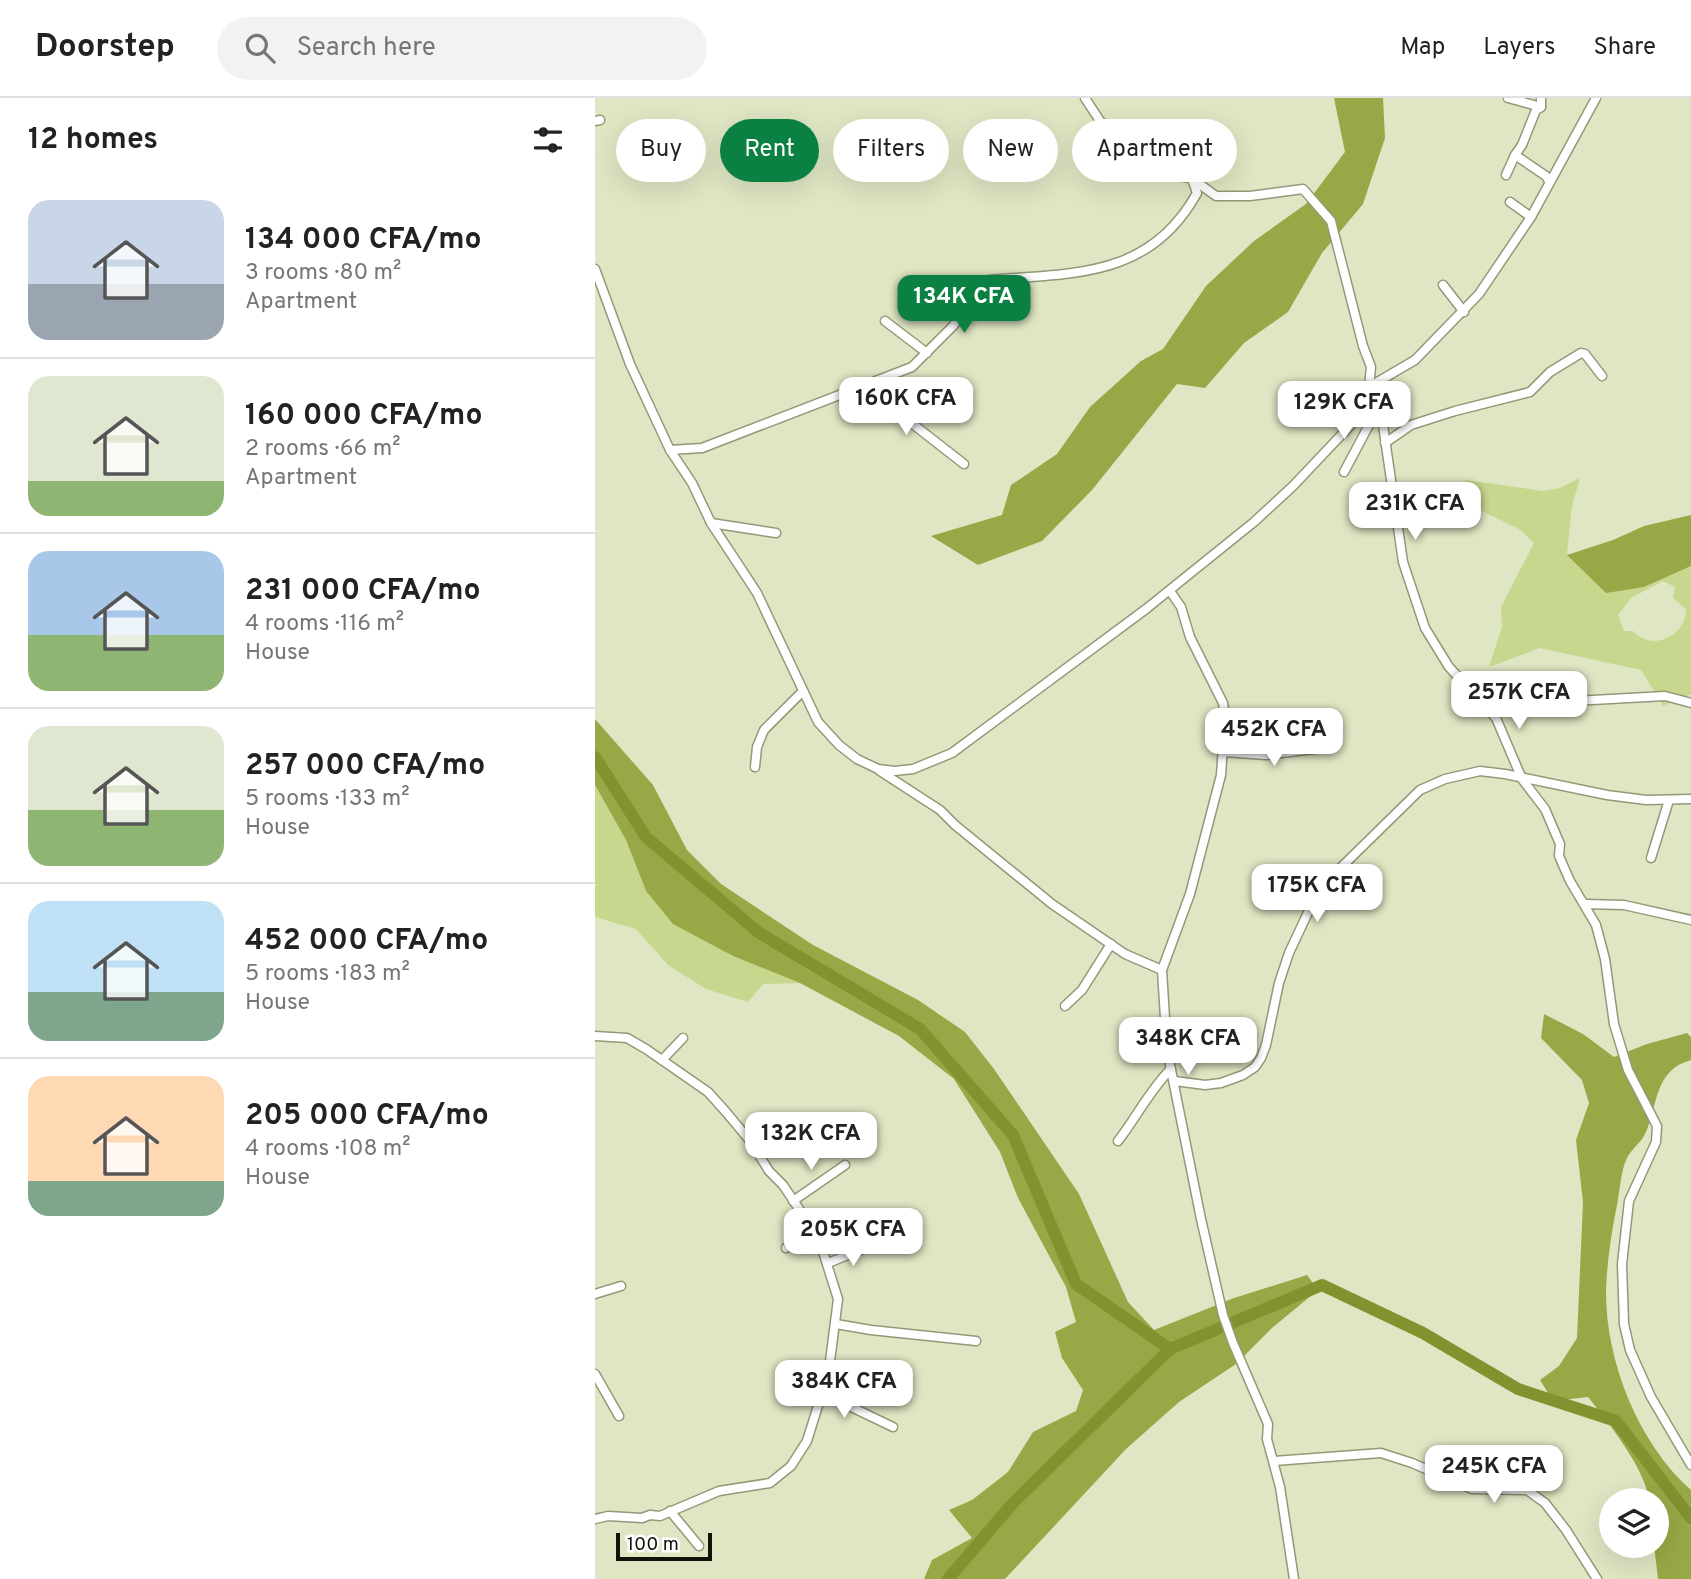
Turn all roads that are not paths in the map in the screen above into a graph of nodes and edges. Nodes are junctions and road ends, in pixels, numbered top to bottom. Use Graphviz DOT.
graph roads {
  1 [pos="1085,98"];
  2 [pos="1509,98"];
  3 [pos="1596,98"];
  4 [pos="1541,103"];
  5 [pos="1099,119"];
  6 [pos="1515,155"];
  7 [pos="1506,174"];
  8 [pos="1549,181"];
  9 [pos="1192,182"];
  10 [pos="1197,182"];
  11 [pos="1510,202"];
  12 [pos="1531,217"];
  13 [pos="595,269"];
  14 [pos="1443,285"];
  15 [pos="1464,312"];
  16 [pos="885,321"];
  17 [pos="927,354"];
  18 [pos="1602,376"];
  19 [pos="871,384"];
  20 [pos="1369,387"];
  21 [pos="1364,411"];
  22 [pos="1385,443"];
  23 [pos="670,450"];
  24 [pos="964,464"];
  25 [pos="1344,472"];
  26 [pos="1393,496"];
  27 [pos="1443,522"];
  28 [pos="711,523"];
  29 [pos="776,533"];
  30 [pos="1170,591"];
  31 [pos="803,691"];
  32 [pos="1483,702"];
  33 [pos="1691,703"];
  34 [pos="1322,748"];
  35 [pos="1224,752"];
  36 [pos="755,767"];
  37 [pos="878,769"];
  38 [pos="1523,779"];
  39 [pos="1691,799"];
  40 [pos="1669,800"];
  41 [pos="1651,858"];
  42 [pos="1585,904"];
  43 [pos="1691,920"];
  44 [pos="1111,944"];
  45 [pos="1162,970"];
  46 [pos="1065,1006"];
  47 [pos="595,1036"];
  48 [pos="683,1038"];
  49 [pos="663,1060"];
  50 [pos="1171,1069"];
  51 [pos="1175,1081"];
  52 [pos="1118,1141"];
  53 [pos="845,1165"];
  54 [pos="793,1201"];
  55 [pos="814,1234"];
  56 [pos="868,1247"];
  57 [pos="786,1248"];
  58 [pos="828,1263"];
  59 [pos="621,1286"];
  60 [pos="595,1294"];
  61 [pos="835,1324"];
  62 [pos="976,1341"];
  63 [pos="595,1374"];
  64 [pos="803,1390"];
  65 [pos="822,1393"];
  66 [pos="619,1416"];
  67 [pos="893,1427"];
  68 [pos="1274,1461"];
  69 [pos="1691,1465"];
  70 [pos="670,1511"];
  71 [pos="595,1519"];
  72 [pos="699,1546"];
  73 [pos="1294,1579"];
  74 [pos="1597,1579"];
  1 -- 5 [label="street"];
  2 -- 4 [label="street"];
  3 -- 8 [label="street"];
  4 -- 6 [label="street"];
  6 -- 7 [label="street"];
  6 -- 8 [label="street"];
  8 -- 12 [label="street"];
  9 -- 17 [label="street"];
  10 -- 20 [label="street"];
  11 -- 12 [label="street"];
  12 -- 15 [label="street"];
  13 -- 23 [label="street"];
  14 -- 15 [label="street"];
  15 -- 20 [label="street"];
  16 -- 17 [label="street"];
  17 -- 19 [label="street"];
  18 -- 22 [label="street"];
  19 -- 23 [label="street"];
  19 -- 24 [label="street"];
  20 -- 21 [label="street"];
  20 -- 22 [label="street"];
  21 -- 25 [label="street"];
  21 -- 30 [label="street"];
  22 -- 26 [label="street"];
  23 -- 28 [label="street"];
  26 -- 27 [label="street"];
  26 -- 32 [label="street"];
  28 -- 29 [label="street"];
  28 -- 31 [label="street"];
  30 -- 35 [label="street"];
  30 -- 37 [label="street"];
  31 -- 36 [label="street"];
  31 -- 37 [label="street"];
  32 -- 33 [label="street"];
  32 -- 38 [label="street"];
  34 -- 35 [label="street"];
  35 -- 45 [label="street"];
  37 -- 44 [label="street"];
  38 -- 40 [label="street"];
  38 -- 42 [label="street"];
  38 -- 51 [label="street"];
  39 -- 40 [label="street"];
  40 -- 41 [label="street"];
  42 -- 43 [label="street"];
  42 -- 69 [label="street"];
  44 -- 45 [label="street"];
  44 -- 46 [label="street"];
  45 -- 50 [label="street"];
  47 -- 49 [label="street"];
  48 -- 49 [label="street"];
  49 -- 54 [label="street"];
  50 -- 51 [label="street"];
  50 -- 52 [label="street"];
  51 -- 68 [label="street"];
  53 -- 54 [label="street"];
  54 -- 55 [label="street"];
  55 -- 57 [label="street"];
  55 -- 58 [label="street"];
  56 -- 58 [label="street"];
  58 -- 61 [label="street"];
  59 -- 60 [label="street"];
  61 -- 62 [label="street"];
  61 -- 65 [label="street"];
  63 -- 66 [label="street"];
  64 -- 65 [label="street"];
  65 -- 67 [label="street"];
  65 -- 70 [label="street"];
  68 -- 73 [label="street"];
  68 -- 74 [label="street"];
  70 -- 71 [label="street"];
  70 -- 72 [label="street"];
}
